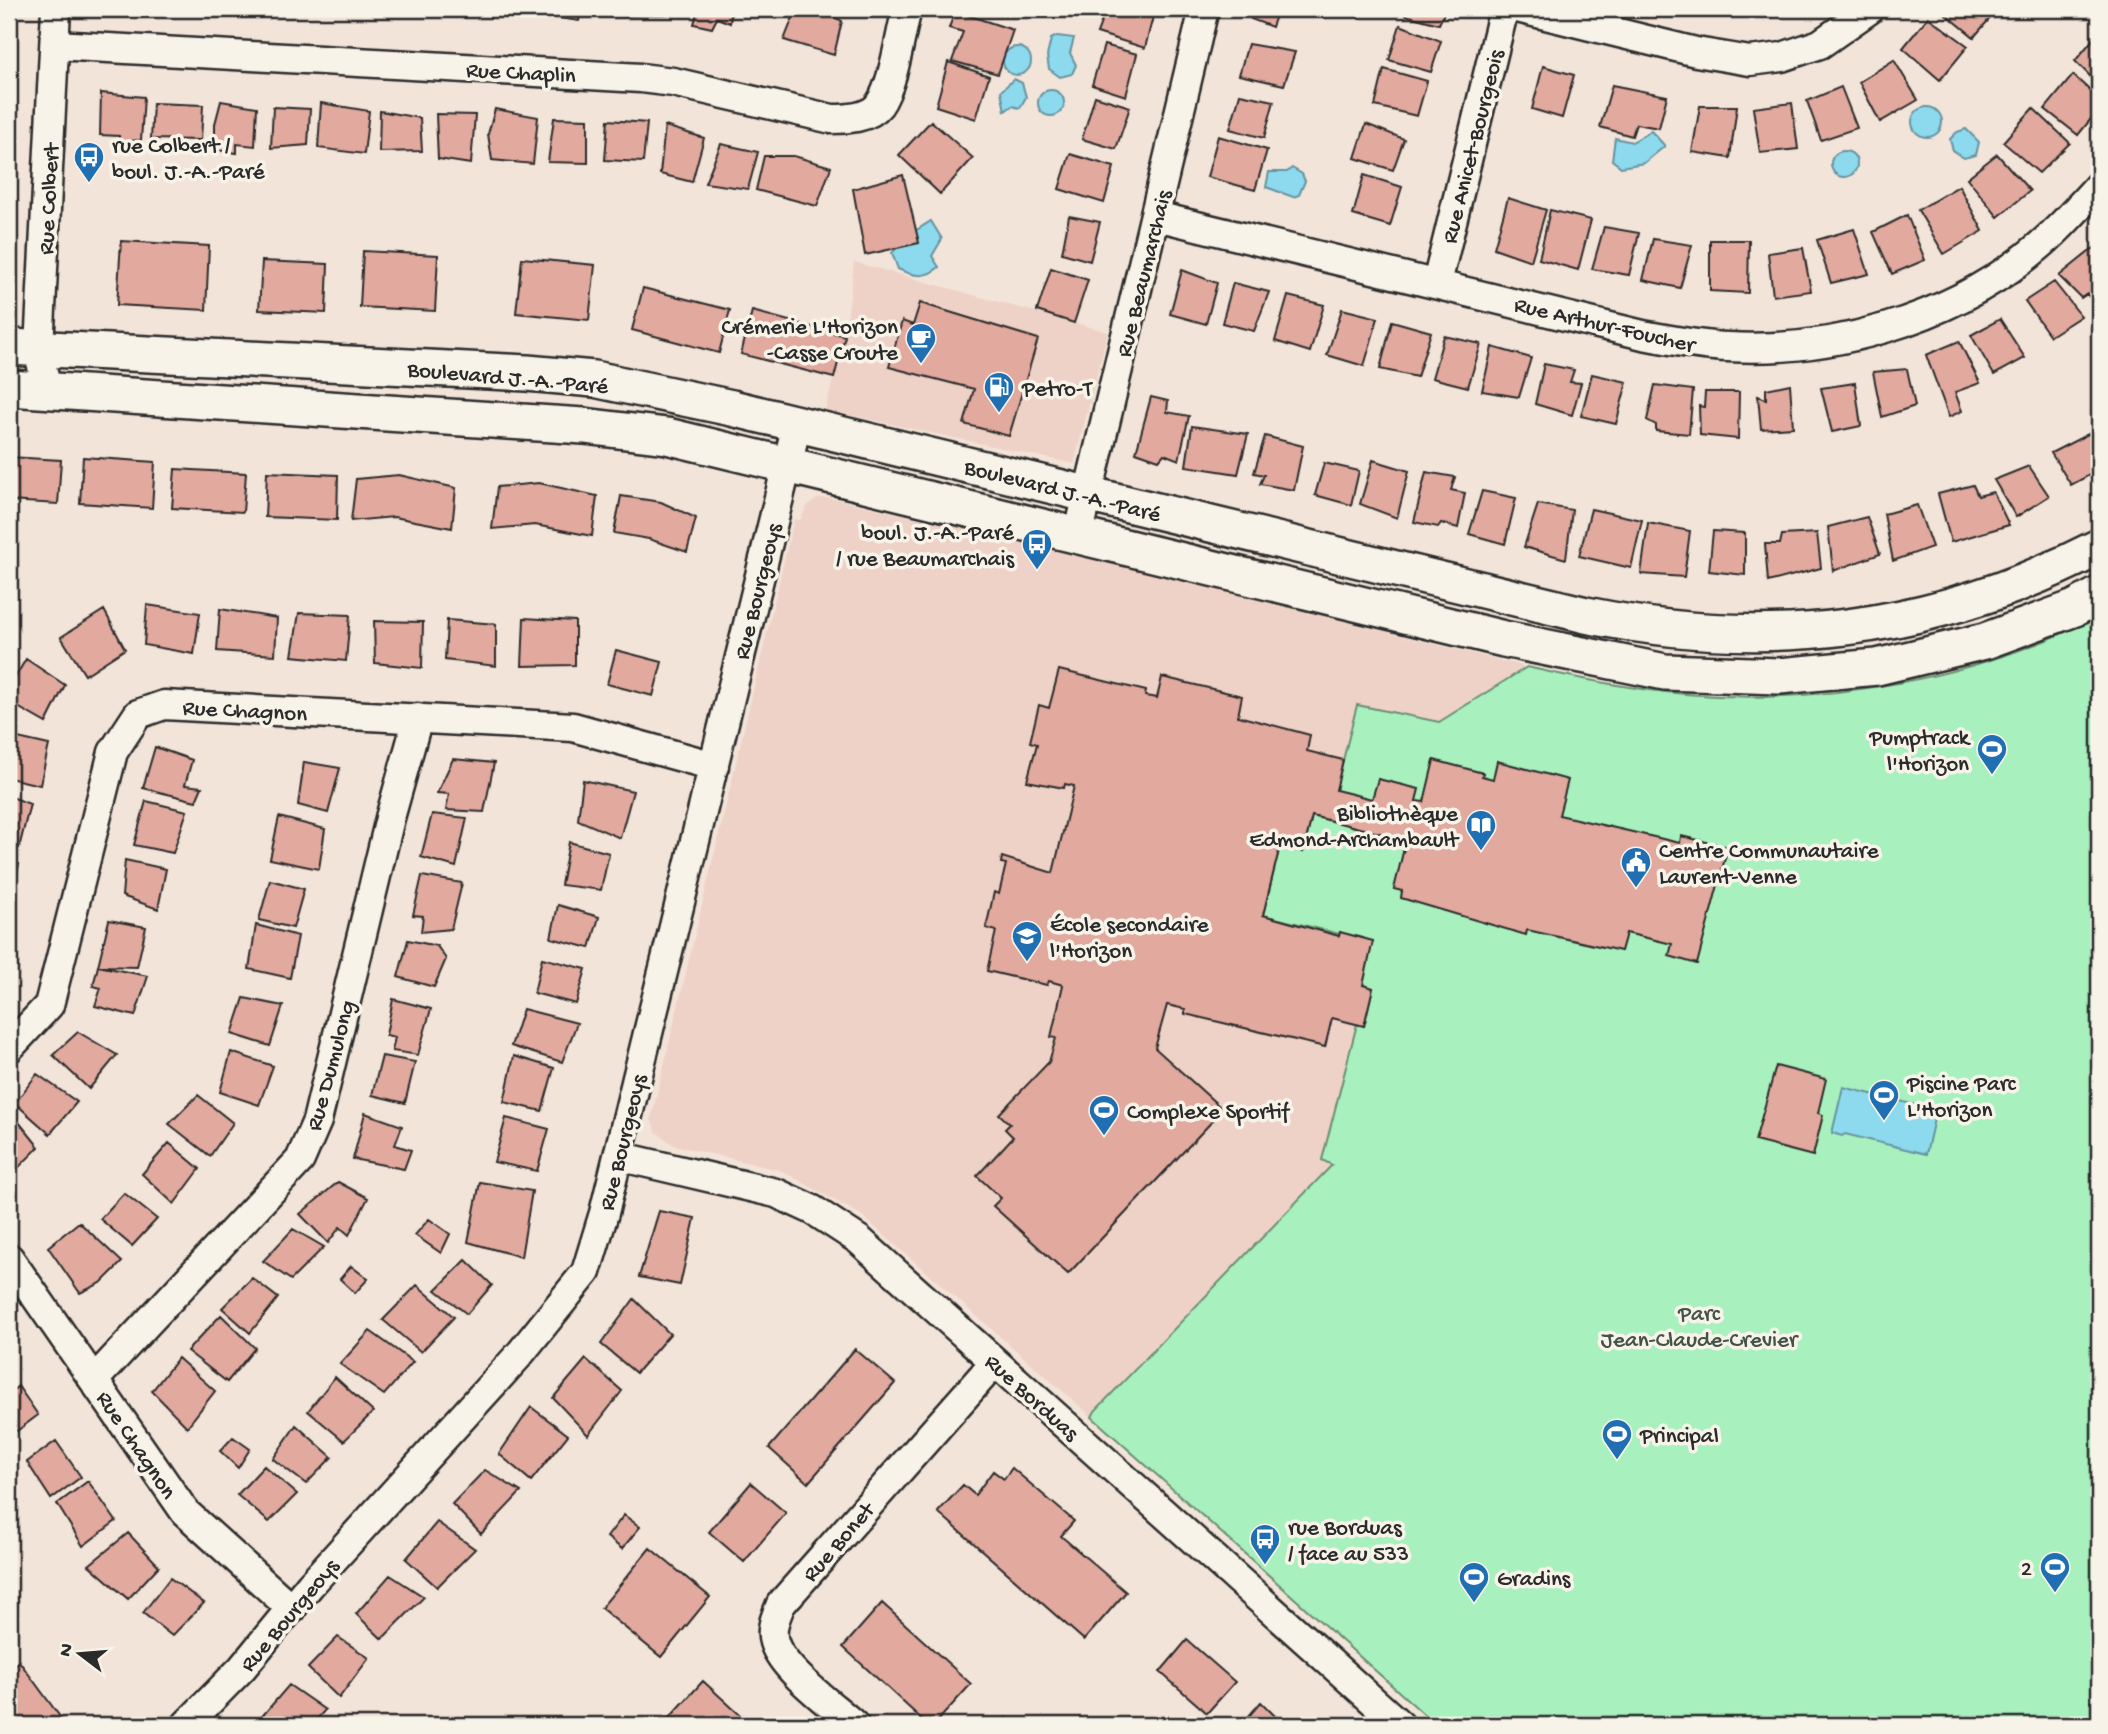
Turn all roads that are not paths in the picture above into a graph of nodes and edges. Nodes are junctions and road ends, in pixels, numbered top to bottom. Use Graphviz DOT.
graph roads {
  1 [pos="56,9"];
  2 [pos="907,9"];
  3 [pos="1204,9"];
  4 [pos="1504,9"];
  5 [pos="1521,9"];
  6 [pos="1870,9"];
  7 [pos="55,45"];
  8 [pos="2099,185"];
  9 [pos="1156,216"];
  10 [pos="1437,283"];
  11 [pos="24,348"];
  12 [pos="9,388"];
  13 [pos="46,390"];
  14 [pos="797,424"];
  15 [pos="786,465"];
  16 [pos="1088,495"];
  17 [pos="1078,536"];
  18 [pos="2099,547"];
  19 [pos="2099,595"];
  20 [pos="1891,620"];
  21 [pos="1900,662"];
  22 [pos="418,718"];
  23 [pos="714,766"];
  24 [pos="9,1048"];
  25 [pos="618,1156"];
  26 [pos="9,1258"];
  27 [pos="995,1362"];
  28 [pos="94,1380"];
  29 [pos="292,1609"];
  30 [pos="186,1725"];
  31 [pos="854,1725"];
  32 [pos="1399,1725"];
  1 -- 7 [label="street, Rue Colbert"];
  2 -- 7 [label="street, Rue Chaplin"];
  3 -- 9 [label="street, Rue Beaumarchais"];
  4 -- 10 [label="street, Rue Anicet-Bourgeois"];
  5 -- 6 [label="street"];
  7 -- 11 [label="street, Rue Colbert"];
  8 -- 10 [label="street, Rue Arthur-Foucher"];
  9 -- 10 [label="street, Rue Arthur-Foucher"];
  9 -- 16 [label="street, Rue Beaumarchais"];
  11 -- 13 [label="street, Rue Colbert"];
  11 -- 14 [label="street, Boulevard J.-A.-Paré"];
  12 -- 13 [label="street, Boulevard J.-A.-Paré"];
  13 -- 15 [label="street, Boulevard J.-A.-Paré"];
  14 -- 15 [label="street, Rue Bourgeoys"];
  14 -- 16 [label="street, Boulevard J.-A.-Paré"];
  15 -- 17 [label="street, Boulevard J.-A.-Paré"];
  15 -- 23 [label="street, Rue Bourgeoys"];
  16 -- 17 [label="street, Rue Beaumarchais"];
  16 -- 20 [label="street, Boulevard J.-A.-Paré"];
  17 -- 21 [label="street, Boulevard J.-A.-Paré"];
  18 -- 20 [label="street, Boulevard J.-A.-Paré"];
  19 -- 21 [label="street, Boulevard J.-A.-Paré"];
  20 -- 21 [label="street"];
  22 -- 23 [label="street, Rue Chagnon"];
  22 -- 24 [label="street, Rue Chagnon"];
  22 -- 28 [label="street, Rue Dumulong"];
  23 -- 25 [label="street, Rue Bourgeoys"];
  25 -- 27 [label="street, Rue Borduas"];
  25 -- 29 [label="street, Rue Bourgeoys"];
  26 -- 28 [label="street, Rue Chagnon"];
  27 -- 31 [label="street, Rue Bonet"];
  27 -- 32 [label="street, Rue Borduas"];
  28 -- 29 [label="street, Rue Chagnon"];
  29 -- 30 [label="street, Rue Bourgeoys"];
}
